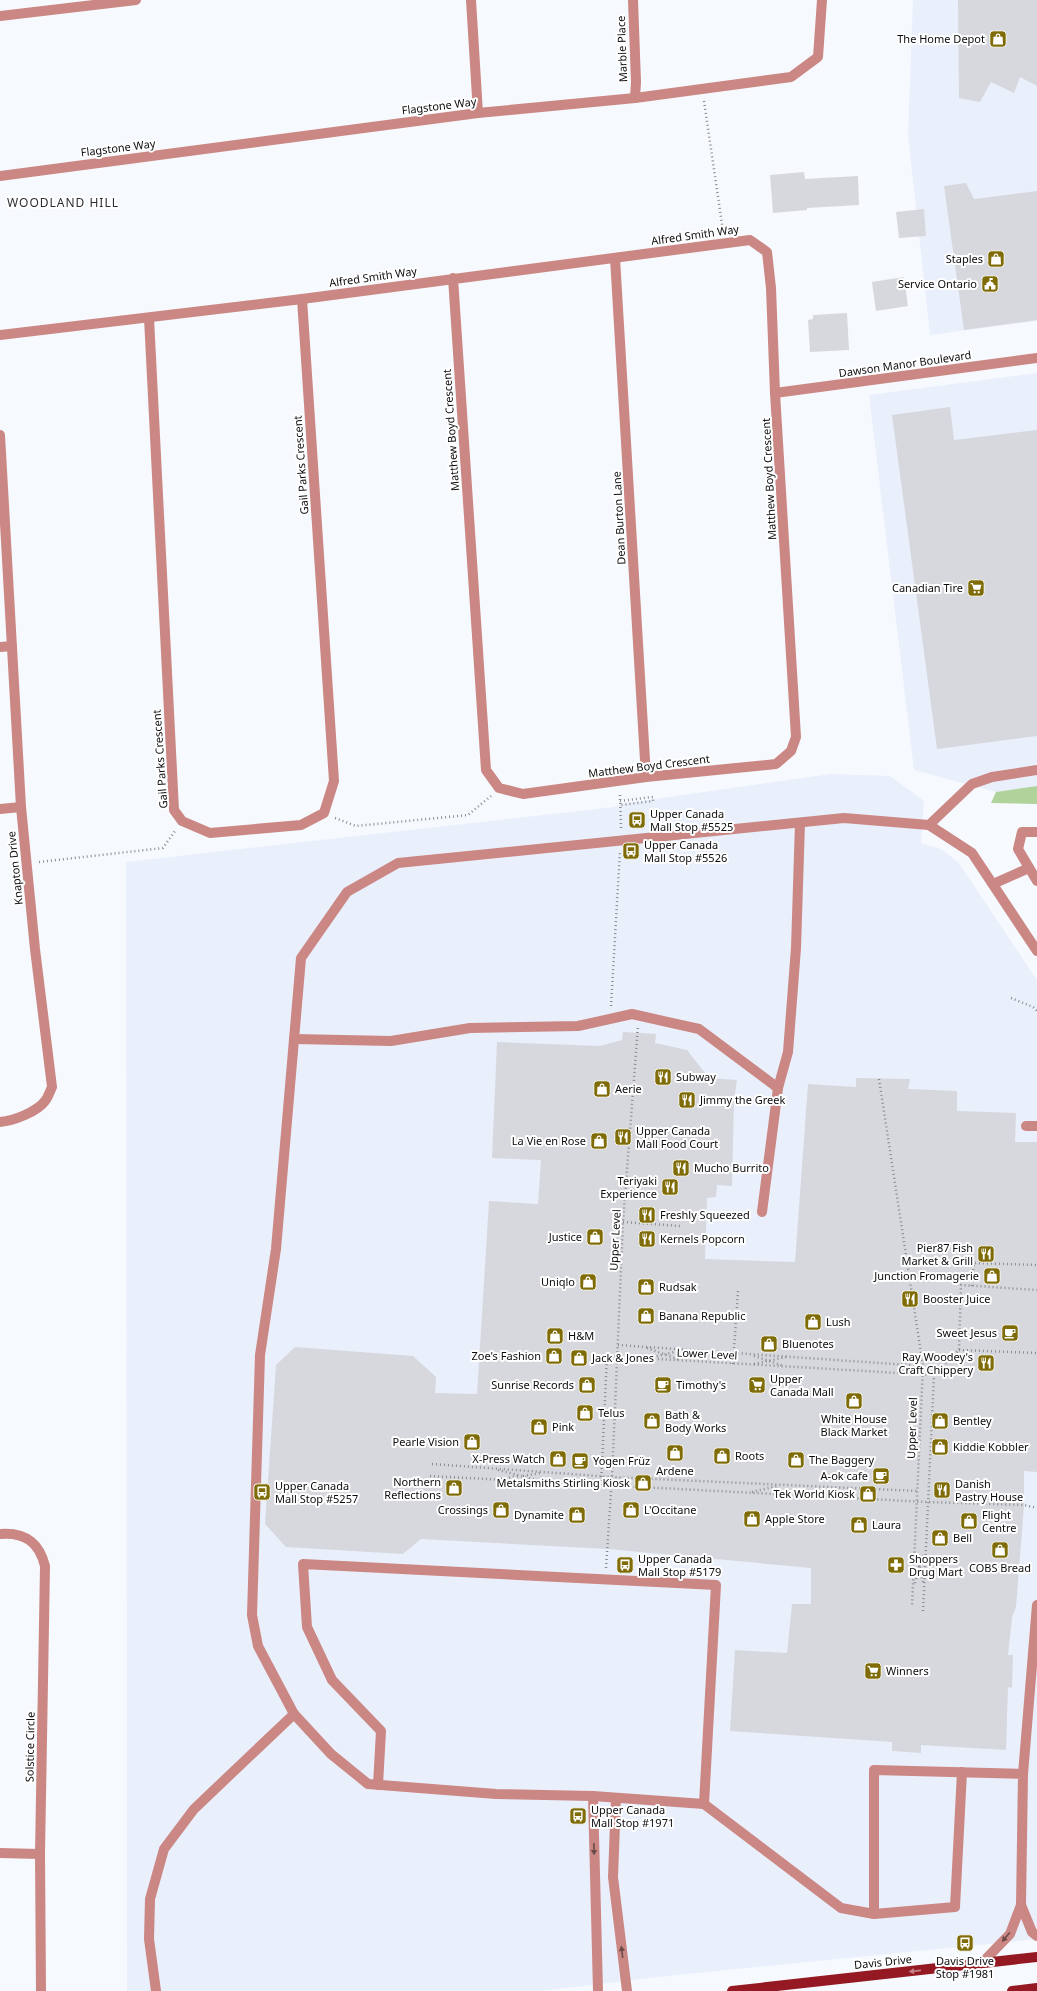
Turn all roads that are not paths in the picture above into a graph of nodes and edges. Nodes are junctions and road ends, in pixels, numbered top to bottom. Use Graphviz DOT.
graph roads {
  1 [pos="136,0"];
  2 [pos="471,0"];
  3 [pos="633,0"];
  4 [pos="822,0"];
  5 [pos="0,16"];
  6 [pos="635,98"];
  7 [pos="478,113"];
  8 [pos="0,176"];
  9 [pos="750,240"];
  10 [pos="615,258"];
  11 [pos="453,278"];
  12 [pos="302,299"];
  13 [pos="149,318"];
  14 [pos="0,335"];
  15 [pos="1037,358"];
  16 [pos="775,393"];
  17 [pos="0,435"];
  18 [pos="2,492"];
  19 [pos="12,646"];
  20 [pos="0,647"];
  21 [pos="1037,770"];
  22 [pos="646,777"];
  23 [pos="21,807"];
  24 [pos="0,809"];
  25 [pos="800,823"];
  26 [pos="929,825"];
  27 [pos="1037,832"];
  28 [pos="1029,868"];
  29 [pos="1037,881"];
  30 [pos="993,884"];
  31 [pos="1037,951"];
  32 [pos="294,1039"];
  33 [pos="778,1088"];
  34 [pos="0,1122"];
  35 [pos="1026,1126"];
  36 [pos="1037,1126"];
  37 [pos="762,1212"];
  38 [pos="0,1534"];
  39 [pos="1037,1605"];
  40 [pos="294,1714"];
  41 [pos="962,1772"];
  42 [pos="1023,1774"];
  43 [pos="378,1785"];
  44 [pos="593,1796"];
  45 [pos="616,1798"];
  46 [pos="704,1804"];
  47 [pos="0,1852"];
  48 [pos="40,1854"];
  49 [pos="1021,1905"];
  50 [pos="874,1914"];
  51 [pos="1037,1936"];
  52 [pos="1037,1957"];
  53 [pos="982,1963"];
  54 [pos="1037,1988"];
  55 [pos="41,1991"];
  56 [pos="156,1991"];
  57 [pos="598,1991"];
  58 [pos="627,1991"];
  59 [pos="732,1991"];
  60 [pos="1012,1991"];
  1 -- 5 [label="street"];
  2 -- 7 [label="street"];
  3 -- 6 [label="street, Marble Place"];
  4 -- 6 [label="street, Flagstone Way"];
  6 -- 7 [label="street, Flagstone Way"];
  7 -- 8 [label="street, Flagstone Way"];
  9 -- 10 [label="street, Alfred Smith Way"];
  9 -- 16 [label="street, Matthew Boyd Crescent"];
  10 -- 11 [label="street, Alfred Smith Way"];
  10 -- 22 [label="street, Dean Burton Lane"];
  11 -- 12 [label="street, Alfred Smith Way"];
  11 -- 22 [label="street, Matthew Boyd Crescent"];
  12 -- 13 [label="street, Alfred Smith Way"];
  12 -- 13 [label="street, Gail Parks Crescent"];
  13 -- 14 [label="street, Alfred Smith Way"];
  15 -- 16 [label="street, Dawson Manor Boulevard"];
  16 -- 22 [label="street, Matthew Boyd Crescent"];
  17 -- 18 [label="street, Knapton Drive"];
  18 -- 19 [label="street, Knapton Drive"];
  19 -- 20 [label="street"];
  19 -- 23 [label="street, Knapton Drive"];
  21 -- 26 [label="street"];
  23 -- 24 [label="street"];
  23 -- 34 [label="street, Knapton Drive"];
  25 -- 26 [label="street"];
  25 -- 32 [label="street"];
  25 -- 33 [label="street"];
  26 -- 30 [label="street"];
  27 -- 28 [label="street"];
  28 -- 29 [label="street"];
  28 -- 30 [label="street"];
  30 -- 31 [label="street"];
  32 -- 33 [label="street"];
  32 -- 40 [label="street"];
  33 -- 37 [label="street"];
  35 -- 36 [label="street"];
  38 -- 48 [label="street, Solstice Circle"];
  39 -- 42 [label="street"];
  40 -- 43 [label="street"];
  40 -- 56 [label="street"];
  41 -- 42 [label="street"];
  41 -- 50 [label="street"];
  41 -- 50 [label="street"];
  42 -- 49 [label="street"];
  43 -- 44 [label="street"];
  43 -- 46 [label="street"];
  44 -- 45 [label="street"];
  44 -- 57 [label="street, one-way"];
  45 -- 46 [label="street"];
  58 -- 45 [label="street, one-way"];
  46 -- 50 [label="street"];
  47 -- 48 [label="street"];
  48 -- 55 [label="street, Solstice Circle"];
  49 -- 51 [label="street"];
  49 -- 53 [label="street, one-way"];
  52 -- 53 [label="main road, Davis Drive"];
  53 -- 59 [label="main road, Davis Drive, one-way"];
  54 -- 60 [label="main road"];
}
